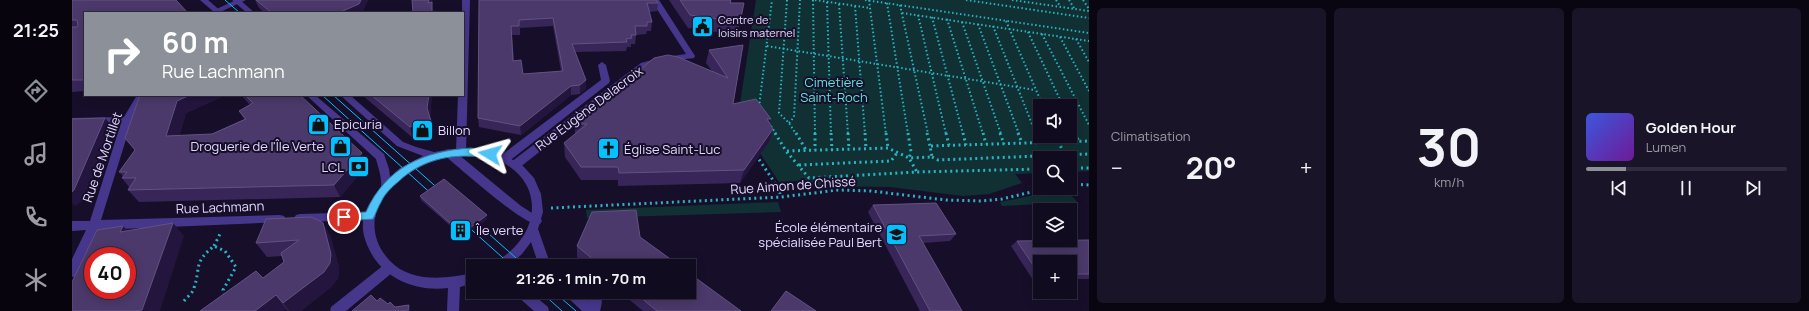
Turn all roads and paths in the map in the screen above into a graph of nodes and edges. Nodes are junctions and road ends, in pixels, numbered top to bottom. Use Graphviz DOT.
graph roads {
  1 [pos="204,0"];
  2 [pos="239,0"];
  3 [pos="466,0"];
  4 [pos="655,0"];
  5 [pos="772,0"];
  6 [pos="787,0"];
  7 [pos="800,0"];
  8 [pos="814,0"];
  9 [pos="865,0"];
  10 [pos="869,0"];
  11 [pos="966,0"];
  12 [pos="998,0"];
  13 [pos="1013,0"];
  14 [pos="1041,0"];
  15 [pos="1056,0"];
  16 [pos="1069,0"];
  17 [pos="1083,0"];
  18 [pos="1028,1"];
  19 [pos="827,2"];
  20 [pos="887,3"];
  21 [pos="839,4"];
  22 [pos="1044,4"];
  23 [pos="900,5"];
  24 [pos="1000,5"];
  25 [pos="855,6"];
  26 [pos="1060,7"];
  27 [pos="870,8"];
  28 [pos="1074,9"];
  29 [pos="1089,10"];
  30 [pos="216,12"];
  31 [pos="250,12"];
  32 [pos="902,13"];
  33 [pos="918,15"];
  34 [pos="932,17"];
  35 [pos="1089,18"];
  36 [pos="946,19"];
  37 [pos="1006,21"];
  38 [pos="962,22"];
  39 [pos="978,24"];
  40 [pos="993,26"];
  41 [pos="1009,29"];
  42 [pos="1028,32"];
  43 [pos="1089,33"];
  44 [pos="1042,34"];
  45 [pos="1060,36"];
  46 [pos="1076,39"];
  47 [pos="1089,41"];
  48 [pos="767,46"];
  49 [pos="784,49"];
  50 [pos="799,51"];
  51 [pos="813,54"];
  52 [pos="828,56"];
  53 [pos="843,58"];
  54 [pos="464,60"];
  55 [pos="859,61"];
  56 [pos="1089,62"];
  57 [pos="877,64"];
  58 [pos="602,65"];
  59 [pos="896,67"];
  60 [pos="914,70"];
  61 [pos="931,73"];
  62 [pos="948,76"];
  63 [pos="964,78"];
  64 [pos="982,81"];
  65 [pos="1000,84"];
  66 [pos="1016,87"];
  67 [pos="1035,90"];
  68 [pos="1089,91"];
  69 [pos="140,96"];
  70 [pos="311,96"];
  71 [pos="345,96"];
  72 [pos="463,96"];
  73 [pos="1040,99"];
  74 [pos="1060,99"];
  75 [pos="763,113"];
  76 [pos="127,120"];
  77 [pos="72,121"];
  78 [pos="789,123"];
  79 [pos="770,125"];
  80 [pos="1089,125"];
  81 [pos="1033,128"];
  82 [pos="1077,138"];
  83 [pos="1089,141"];
  84 [pos="1079,142"];
  85 [pos="1022,143"];
  86 [pos="1033,143"];
  87 [pos="986,144"];
  88 [pos="1004,144"];
  89 [pos="949,145"];
  90 [pos="966,145"];
  91 [pos="930,146"];
  92 [pos="888,148"];
  93 [pos="752,149"];
  94 [pos="849,149"];
  95 [pos="866,149"];
  96 [pos="807,150"];
  97 [pos="815,150"];
  98 [pos="832,150"];
  99 [pos="461,151"];
  100 [pos="786,151"];
  101 [pos="897,152"];
  102 [pos="449,153"];
  103 [pos="1089,154"];
  104 [pos="434,156"];
  105 [pos="1077,156"];
  106 [pos="932,157"];
  107 [pos="909,158"];
  108 [pos="1033,158"];
  109 [pos="504,160"];
  110 [pos="515,165"];
  111 [pos="798,165"];
  112 [pos="1077,167"];
  113 [pos="1089,168"];
  114 [pos="1033,169"];
  115 [pos="917,172"];
  116 [pos="1077,184"];
  117 [pos="1089,185"];
  118 [pos="386,187"];
  119 [pos="1033,192"];
  120 [pos="781,197"];
  121 [pos="538,208"];
  122 [pos="370,216"];
  123 [pos="94,225"];
  124 [pos="72,226"];
  125 [pos="534,226"];
  126 [pos="218,236"];
  127 [pos="214,246"];
  128 [pos="510,259"];
  129 [pos="543,259"];
  130 [pos="389,268"];
  131 [pos="72,272"];
  132 [pos="466,280"];
  133 [pos="454,283"];
  134 [pos="529,299"];
  135 [pos="578,299"];
  136 [pos="595,299"];
  137 [pos="184,301"];
  138 [pos="227,302"];
  139 [pos="336,311"];
  140 [pos="453,311"];
  141 [pos="542,311"];
  142 [pos="591,311"];
  143 [pos="594,311"];
  1 -- 30 [label="street"];
  2 -- 30 [label="street"];
  2 -- 31 [label="street"];
  3 -- 54 [label="street"];
  4 -- 110 [label="street, Rue Eugène Delacroix"];
  5 -- 48 [label="path"];
  6 -- 49 [label="path"];
  7 -- 50 [label="path"];
  8 -- 19 [label="path"];
  8 -- 51 [label="path"];
  9 -- 10 [label="path"];
  10 -- 20 [label="path"];
  10 -- 27 [label="path"];
  11 -- 24 [label="path"];
  12 -- 24 [label="path"];
  13 -- 18 [label="path"];
  14 -- 22 [label="path"];
  15 -- 26 [label="path"];
  16 -- 28 [label="path"];
  17 -- 29 [label="path"];
  18 -- 22 [label="path"];
  19 -- 21 [label="path"];
  19 -- 52 [label="path"];
  20 -- 23 [label="path"];
  20 -- 59 [label="path"];
  21 -- 25 [label="path"];
  21 -- 53 [label="path"];
  22 -- 26 [label="path"];
  23 -- 32 [label="path"];
  23 -- 37 [label="path"];
  24 -- 35 [label="path"];
  25 -- 27 [label="path"];
  25 -- 55 [label="path"];
  26 -- 28 [label="path"];
  27 -- 57 [label="path"];
  28 -- 29 [label="path"];
  32 -- 33 [label="path"];
  32 -- 60 [label="path"];
  33 -- 34 [label="path"];
  33 -- 61 [label="path"];
  34 -- 36 [label="path"];
  34 -- 62 [label="path"];
  36 -- 38 [label="path"];
  36 -- 63 [label="path"];
  37 -- 41 [label="path"];
  37 -- 43 [label="path"];
  38 -- 39 [label="path"];
  38 -- 64 [label="path"];
  39 -- 40 [label="path"];
  39 -- 65 [label="path"];
  40 -- 41 [label="path"];
  40 -- 66 [label="path"];
  41 -- 42 [label="path"];
  41 -- 67 [label="path"];
  42 -- 44 [label="path"];
  42 -- 74 [label="path"];
  44 -- 45 [label="path"];
  44 -- 80 [label="path"];
  45 -- 46 [label="path"];
  45 -- 68 [label="path"];
  46 -- 47 [label="path"];
  46 -- 56 [label="path"];
  48 -- 49 [label="path"];
  48 -- 75 [label="path"];
  49 -- 50 [label="path"];
  49 -- 78 [label="path"];
  50 -- 51 [label="path"];
  50 -- 78 [label="path"];
  51 -- 52 [label="path"];
  51 -- 97 [label="path"];
  52 -- 53 [label="path"];
  52 -- 98 [label="path"];
  53 -- 55 [label="path"];
  53 -- 94 [label="path"];
  55 -- 57 [label="path"];
  55 -- 95 [label="path"];
  57 -- 59 [label="path"];
  57 -- 92 [label="path"];
  58 -- 109 [label="street"];
  59 -- 60 [label="path"];
  59 -- 107 [label="path"];
  60 -- 61 [label="path"];
  60 -- 91 [label="path"];
  61 -- 62 [label="path"];
  61 -- 89 [label="path"];
  62 -- 63 [label="path"];
  62 -- 90 [label="path"];
  63 -- 64 [label="path"];
  63 -- 87 [label="path"];
  64 -- 65 [label="path"];
  64 -- 88 [label="path"];
  65 -- 66 [label="path"];
  65 -- 85 [label="path"];
  66 -- 67 [label="path"];
  66 -- 81 [label="path"];
  67 -- 73 [label="path"];
  69 -- 76 [label="street, Rue de Mortillet"];
  70 -- 118 [label="street"];
  71 -- 104 [label="street"];
  72 -- 99 [label="street"];
  76 -- 77 [label="street"];
  76 -- 123 [label="street, Rue de Mortillet"];
  78 -- 96 [label="path"];
  79 -- 100 [label="path"];
  82 -- 84 [label="path"];
  83 -- 84 [label="path"];
  85 -- 86 [label="path"];
  85 -- 88 [label="path"];
  87 -- 88 [label="path"];
  87 -- 90 [label="path"];
  89 -- 90 [label="path"];
  89 -- 91 [label="path"];
  91 -- 106 [label="path"];
  92 -- 95 [label="path"];
  92 -- 101 [label="path"];
  93 -- 120 [label="path"];
  94 -- 95 [label="path"];
  94 -- 98 [label="path"];
  96 -- 97 [label="path"];
  96 -- 100 [label="path"];
  97 -- 98 [label="path"];
  99 -- 102 [label="street"];
  99 -- 109 [label="street"];
  100 -- 111 [label="path"];
  101 -- 107 [label="path"];
  101 -- 111 [label="path"];
  102 -- 104 [label="street"];
  102 -- 125 [label="street"];
  103 -- 105 [label="path"];
  104 -- 118 [label="street"];
  106 -- 107 [label="path"];
  106 -- 108 [label="path"];
  107 -- 115 [label="path"];
  109 -- 110 [label="street"];
  110 -- 121 [label="street"];
  111 -- 115 [label="path"];
  112 -- 113 [label="path"];
  114 -- 115 [label="path"];
  116 -- 117 [label="path"];
  118 -- 122 [label="street"];
  119 -- 120 [label="path, Rue Aimon de Chissé"];
  120 -- 121 [label="path, Rue Aimon de Chissé"];
  121 -- 125 [label="street"];
  122 -- 123 [label="street, Rue Lachmann"];
  122 -- 130 [label="street"];
  123 -- 124 [label="street, Rue Lachmann"];
  123 -- 131 [label="street, Rue de Mortillet"];
  125 -- 128 [label="street"];
  125 -- 129 [label="street"];
  126 -- 127 [label="path"];
  127 -- 137 [label="path"];
  127 -- 138 [label="path"];
  130 -- 133 [label="street"];
  130 -- 139 [label="street"];
  132 -- 133 [label="street"];
  133 -- 140 [label="street"];
  134 -- 141 [label="street"];
  135 -- 142 [label="street"];
  136 -- 143 [label="street"];
}
